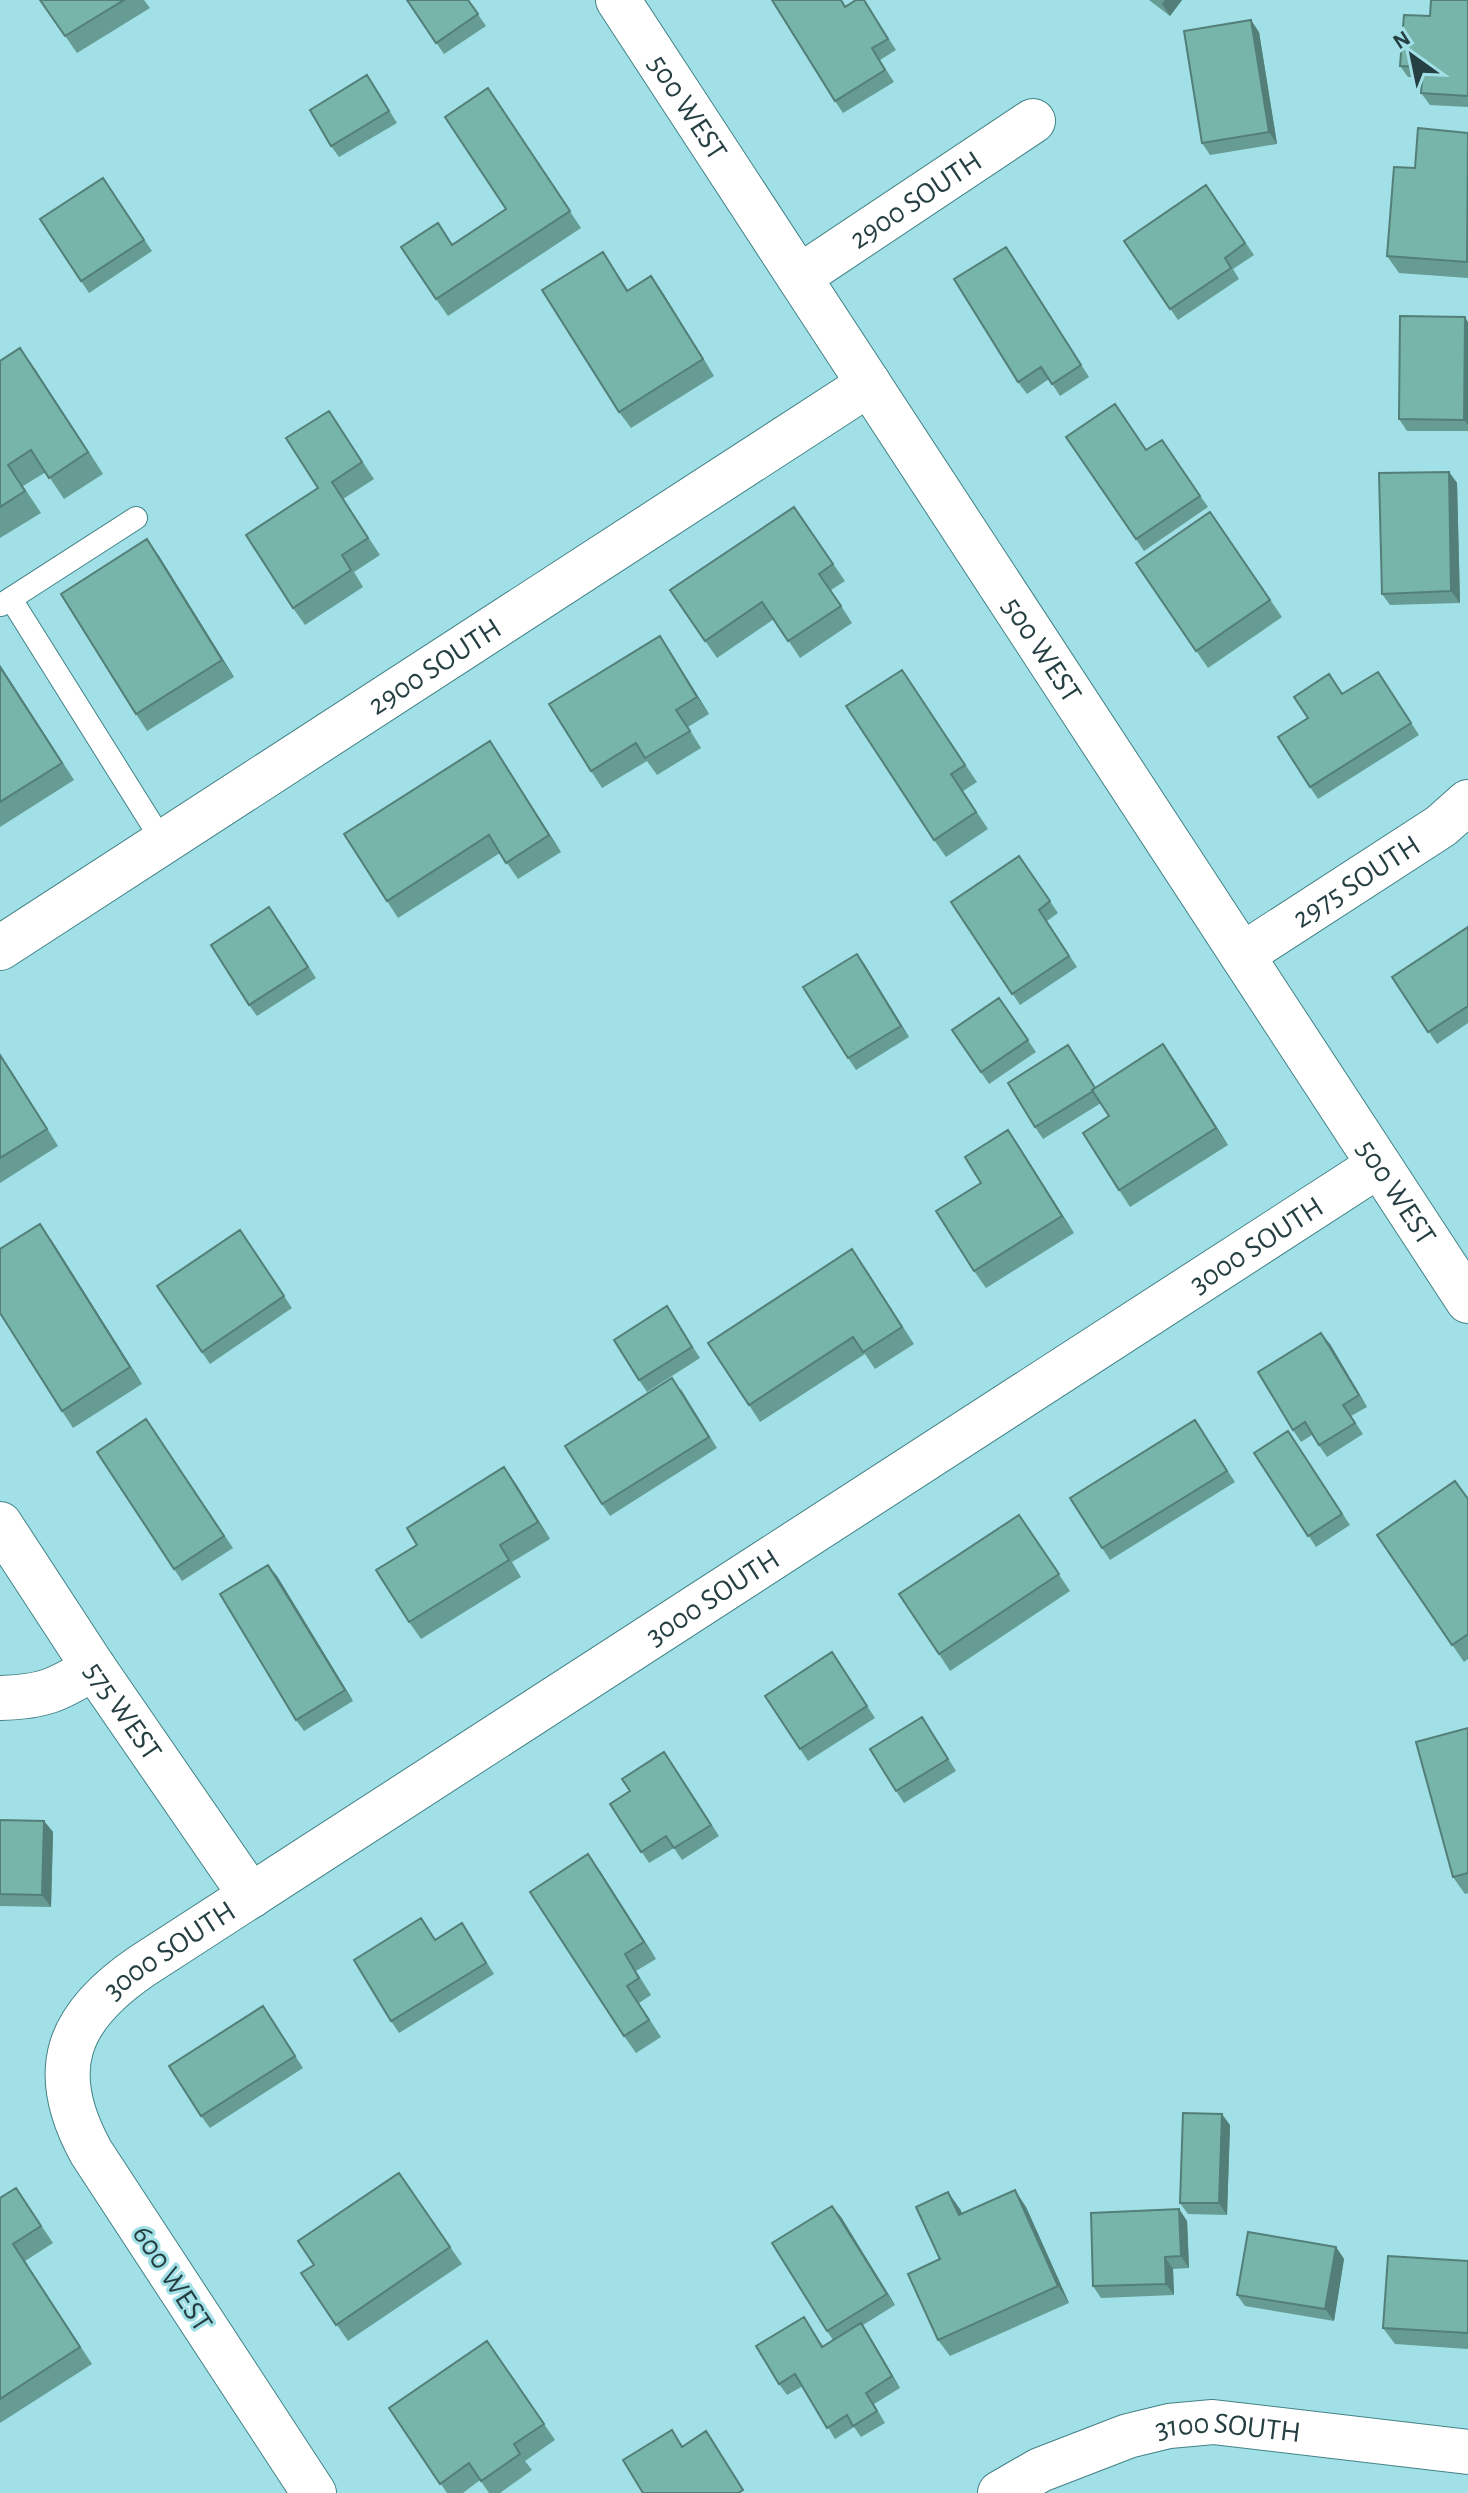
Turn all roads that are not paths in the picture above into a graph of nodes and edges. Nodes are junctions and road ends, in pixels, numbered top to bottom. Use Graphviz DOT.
graph roads {
  1 [pos="618,0"];
  2 [pos="1033,121"];
  3 [pos="799,277"];
  4 [pos="869,384"];
  5 [pos="136,518"];
  6 [pos="6,602"];
  7 [pos="1468,802"];
  8 [pos="163,842"];
  9 [pos="0,948"];
  10 [pos="1242,955"];
  11 [pos="1379,1165"];
  12 [pos="1468,1301"];
  13 [pos="0,1524"];
  14 [pos="94,1668"];
  15 [pos="0,1698"];
  16 [pos="251,1896"];
  17 [pos="70,2051"];
  18 [pos="1468,2452"];
  19 [pos="1065,2478"];
  20 [pos="314,2493"];
  21 [pos="1000,2493"];
  1 -- 3 [label="street, 500 WEST"];
  2 -- 3 [label="street, 2900 SOUTH"];
  3 -- 4 [label="street, 500 WEST"];
  4 -- 8 [label="street, 2900 SOUTH"];
  4 -- 10 [label="street, 500 WEST"];
  5 -- 6 [label="lane"];
  6 -- 8 [label="lane"];
  7 -- 10 [label="street, 2975 SOUTH"];
  8 -- 9 [label="street, 2900 SOUTH"];
  10 -- 11 [label="street, 500 WEST"];
  11 -- 12 [label="street, 500 WEST"];
  11 -- 16 [label="street, 3000 SOUTH"];
  13 -- 14 [label="street, 575 WEST"];
  14 -- 15 [label="street"];
  14 -- 16 [label="street, 575 WEST"];
  16 -- 17 [label="street, 3000 SOUTH"];
  17 -- 20 [label="street, 600 WEST"];
  18 -- 19 [label="street, 3100 SOUTH"];
  19 -- 21 [label="street, 3100 SOUTH"];
}
